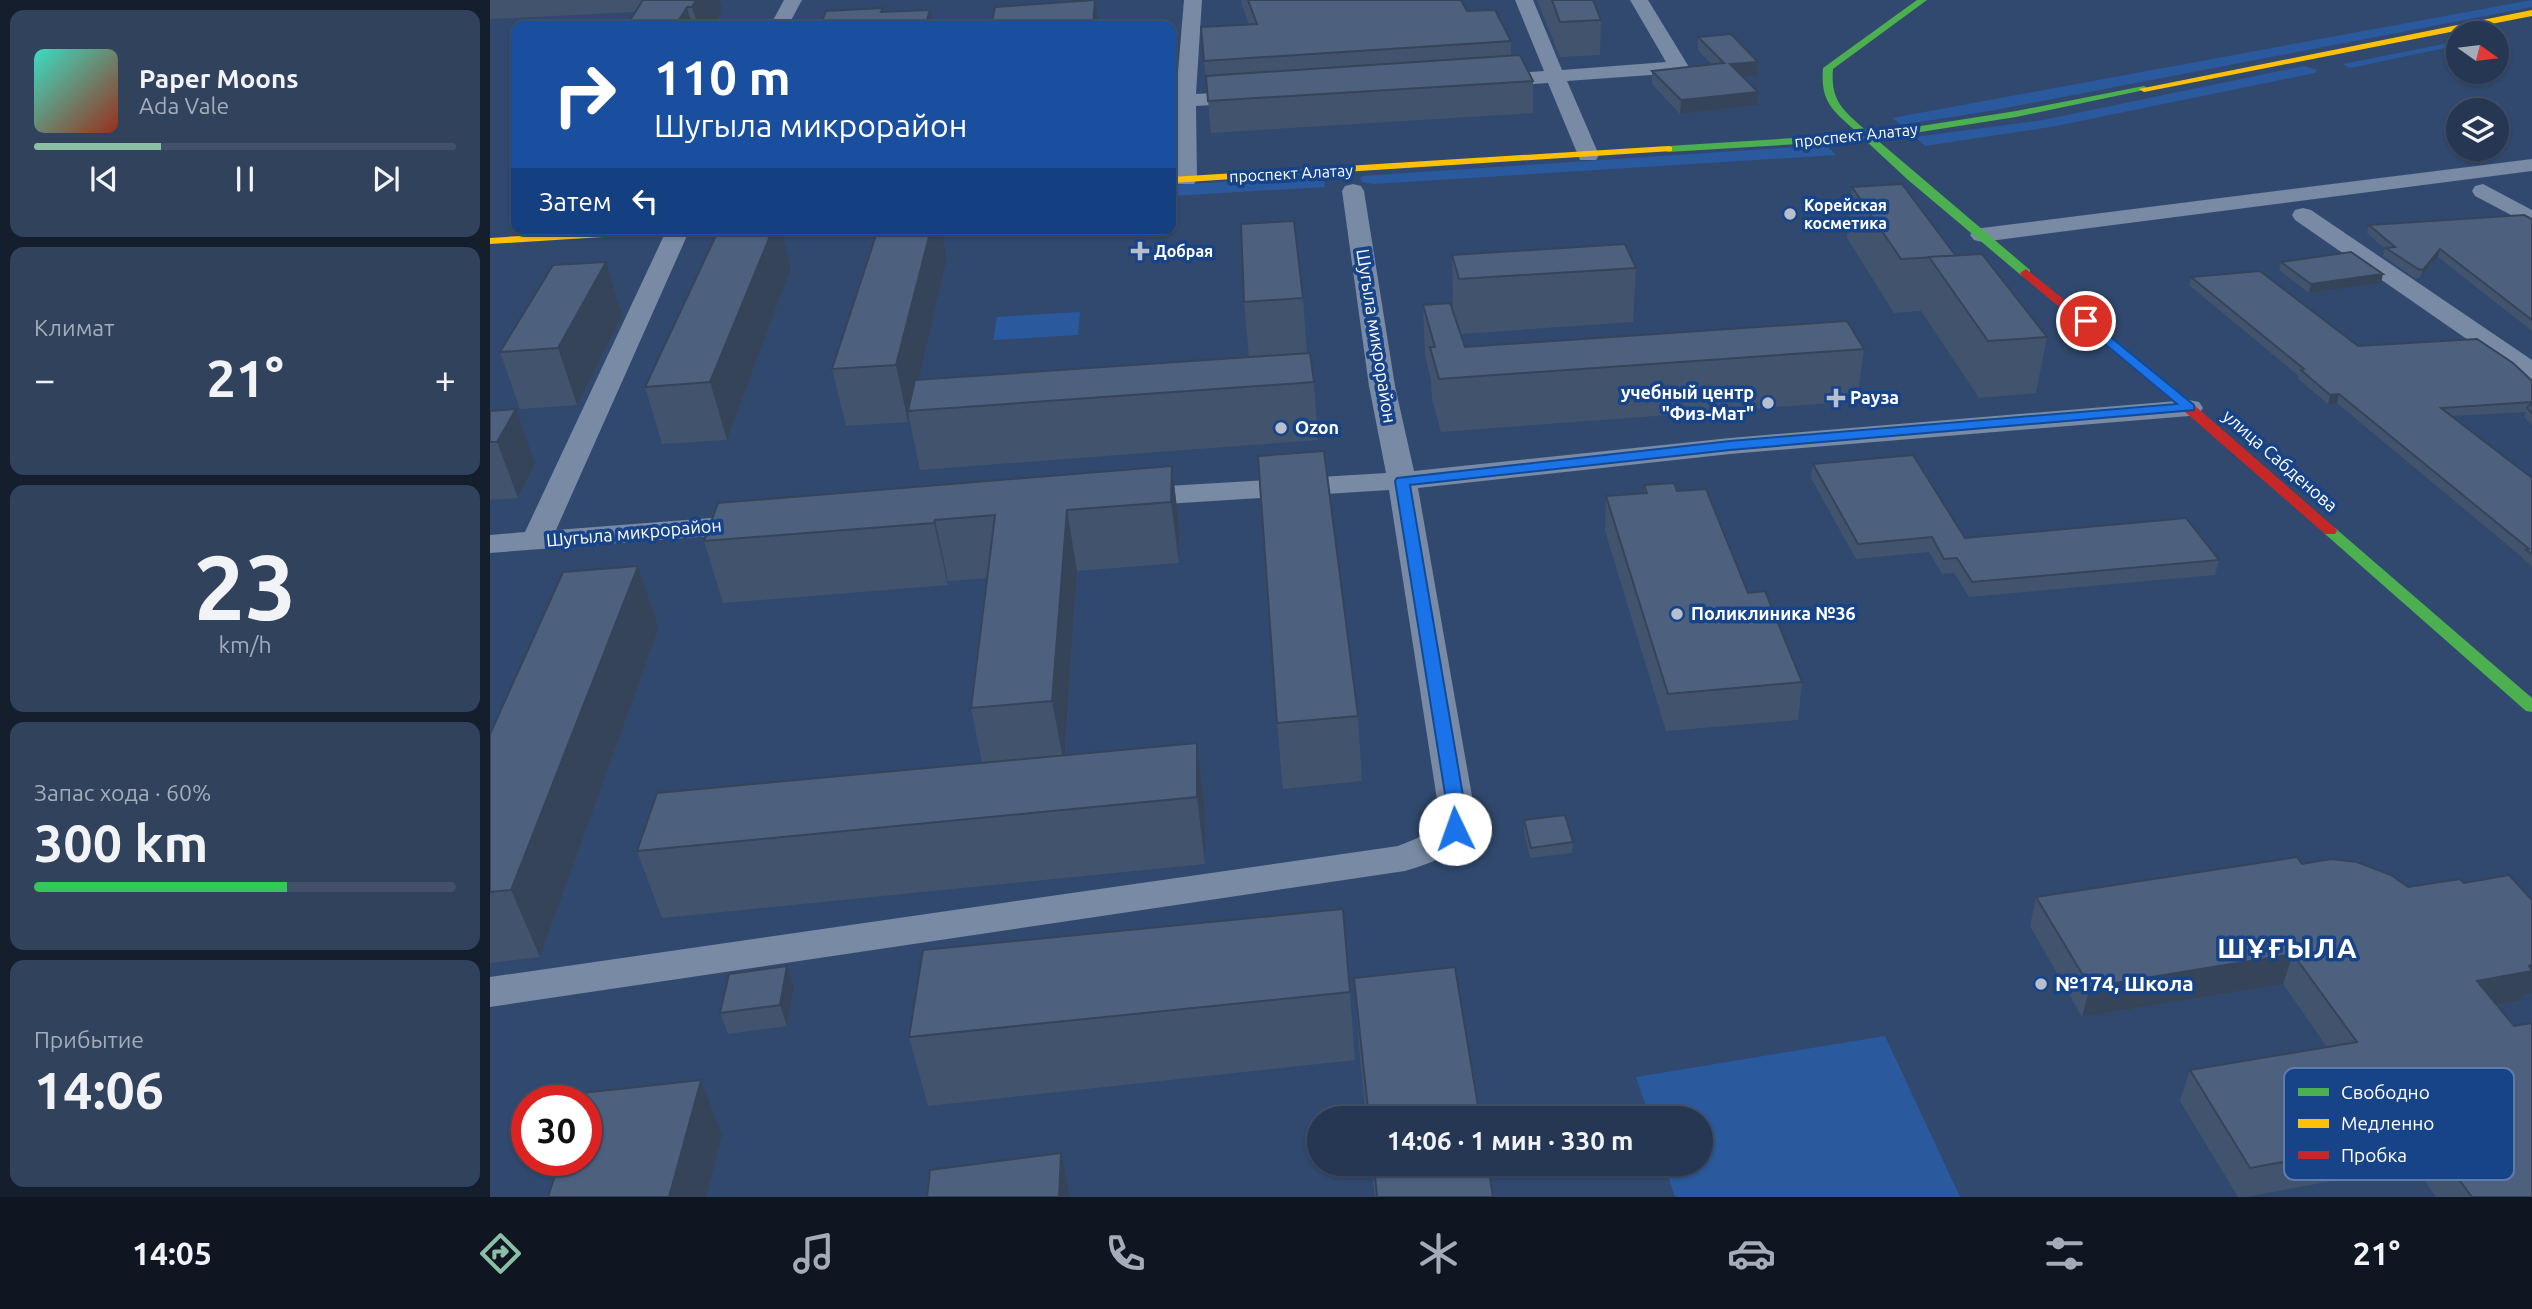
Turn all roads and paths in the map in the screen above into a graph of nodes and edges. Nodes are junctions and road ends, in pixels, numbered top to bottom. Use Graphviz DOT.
graph roads {
  1 [pos="793,0"];
  2 [pos="1193,0"];
  3 [pos="1524,0"];
  4 [pos="1639,0"];
  5 [pos="1923,0"];
  6 [pos="2532,13"];
  7 [pos="782,21"];
  8 [pos="2301,58"];
  9 [pos="2324,68"];
  10 [pos="1556,77"];
  11 [pos="1474,82"];
  12 [pos="1268,95"];
  13 [pos="1178,101"];
  14 [pos="1868,137"];
  15 [pos="1910,154"];
  16 [pos="1588,155"];
  17 [pos="1890,158"];
  18 [pos="1868,159"];
  19 [pos="2532,165"];
  20 [pos="1178,179"];
  21 [pos="1353,185"];
  22 [pos="2483,191"];
  23 [pos="2303,215"];
  24 [pos="2532,219"];
  25 [pos="585,235"];
  26 [pos="677,235"];
  27 [pos="1982,235"];
  28 [pos="490,241"];
  29 [pos="2532,372"];
  30 [pos="2189,408"];
  31 [pos="1402,481"];
  32 [pos="1106,499"];
  33 [pos="774,522"];
  34 [pos="536,541"];
  35 [pos="490,544"];
  36 [pos="2532,707"];
  37 [pos="490,992"];
  1 -- 7 [label="street"];
  2 -- 13 [label="street"];
  3 -- 10 [label="street"];
  4 -- 10 [label="street"];
  5 -- 14 [label="main road, улица Сабденова"];
  6 -- 8 [label="main road, проспект Алатау"];
  8 -- 9 [label="main road"];
  8 -- 14 [label="main road, проспект Алатау"];
  10 -- 11 [label="street"];
  10 -- 16 [label="street"];
  12 -- 13 [label="street"];
  13 -- 20 [label="street"];
  14 -- 16 [label="main road, проспект Алатау"];
  14 -- 17 [label="main road, улица Сабденова"];
  15 -- 17 [label="main road, проспект Алатау"];
  16 -- 21 [label="main road, проспект Алатау"];
  17 -- 18 [label="main road, проспект Алатау"];
  17 -- 27 [label="main road, улица Сабденова"];
  19 -- 27 [label="street"];
  20 -- 21 [label="main road, проспект Алатау"];
  21 -- 31 [label="street, Шугыла микрорайон"];
  22 -- 24 [label="street"];
  23 -- 29 [label="street"];
  25 -- 28 [label="main road"];
  26 -- 34 [label="street"];
  27 -- 30 [label="main road, улица Сабденова"];
  30 -- 31 [label="street"];
  30 -- 36 [label="main road, улица Сабденова"];
  31 -- 32 [label="street"];
  31 -- 37 [label="street, Шугыла микрорайон"];
  33 -- 34 [label="street, Шугыла микрорайон"];
  34 -- 35 [label="street, Шугыла микрорайон"];
}
